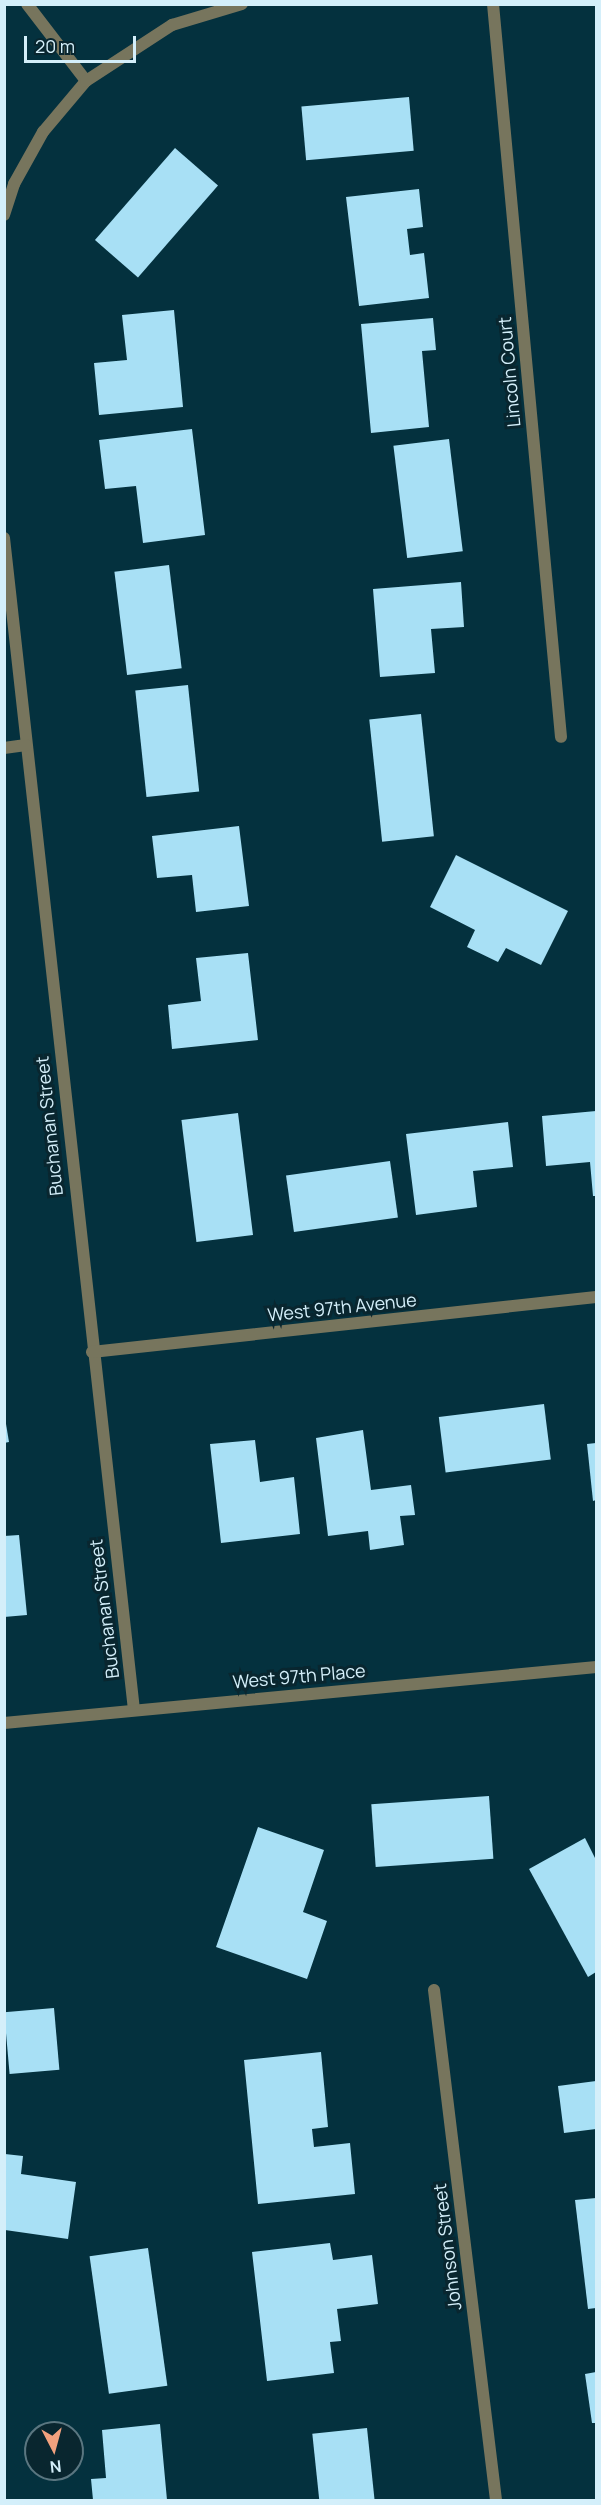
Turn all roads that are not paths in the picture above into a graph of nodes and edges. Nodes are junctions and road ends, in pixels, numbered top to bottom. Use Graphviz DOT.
graph roads {
  1 [pos="27,4"];
  2 [pos="242,4"];
  3 [pos="494,4"];
  4 [pos="86,81"];
  5 [pos="4,215"];
  6 [pos="4,537"];
  7 [pos="561,737"];
  8 [pos="26,745"];
  9 [pos="4,748"];
  10 [pos="597,1297"];
  11 [pos="92,1352"];
  12 [pos="597,1667"];
  13 [pos="134,1709"];
  14 [pos="4,1723"];
  15 [pos="434,1990"];
  16 [pos="496,2500"];
  1 -- 4 [label="street"];
  2 -- 4 [label="street"];
  3 -- 7 [label="street, Lincoln Court"];
  4 -- 5 [label="street"];
  6 -- 8 [label="street, Buchanan Street"];
  8 -- 9 [label="street"];
  8 -- 11 [label="street, Buchanan Street"];
  10 -- 11 [label="street, West 97th Avenue"];
  11 -- 13 [label="street, Buchanan Street"];
  12 -- 13 [label="street, West 97th Place"];
  13 -- 14 [label="street, West 97th Place"];
  15 -- 16 [label="street, Johnson Street"];
}
